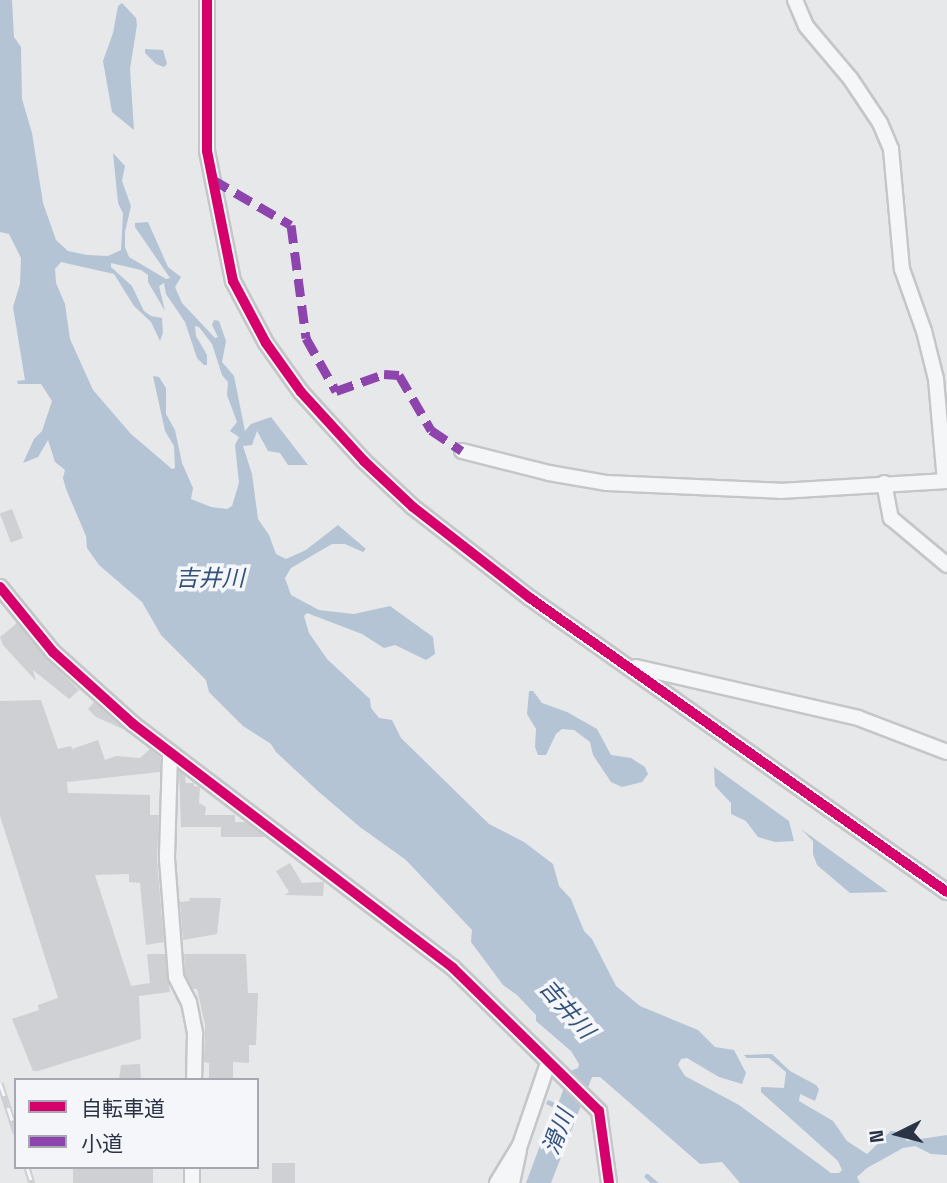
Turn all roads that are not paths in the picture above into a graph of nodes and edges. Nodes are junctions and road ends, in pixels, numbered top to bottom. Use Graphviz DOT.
graph roads {
  1 [pos="207,0"];
  2 [pos="794,0"];
  3 [pos="462,451"];
  4 [pos="946,481"];
  5 [pos="884,483"];
  6 [pos="947,565"];
  7 [pos="0,587"];
  8 [pos="628,665"];
  9 [pos="947,752"];
  10 [pos="170,755"];
  11 [pos="914,869"];
  12 [pos="947,881"];
  13 [pos="947,892"];
  14 [pos="548,1063"];
  15 [pos="194,1078"];
  16 [pos="520,1145"];
  17 [pos="496,1183"];
  18 [pos="512,1183"];
  19 [pos="609,1183"];
  1 -- 8 [label="street"];
  2 -- 4 [label="street"];
  3 -- 5 [label="street"];
  4 -- 5 [label="street"];
  5 -- 6 [label="street"];
  7 -- 10 [label="street"];
  8 -- 9 [label="street"];
  8 -- 11 [label="street"];
  10 -- 14 [label="street"];
  10 -- 15 [label="street"];
  11 -- 12 [label="street"];
  11 -- 13 [label="street"];
  14 -- 16 [label="street"];
  14 -- 19 [label="street"];
  16 -- 17 [label="street"];
  16 -- 18 [label="street"];
}
